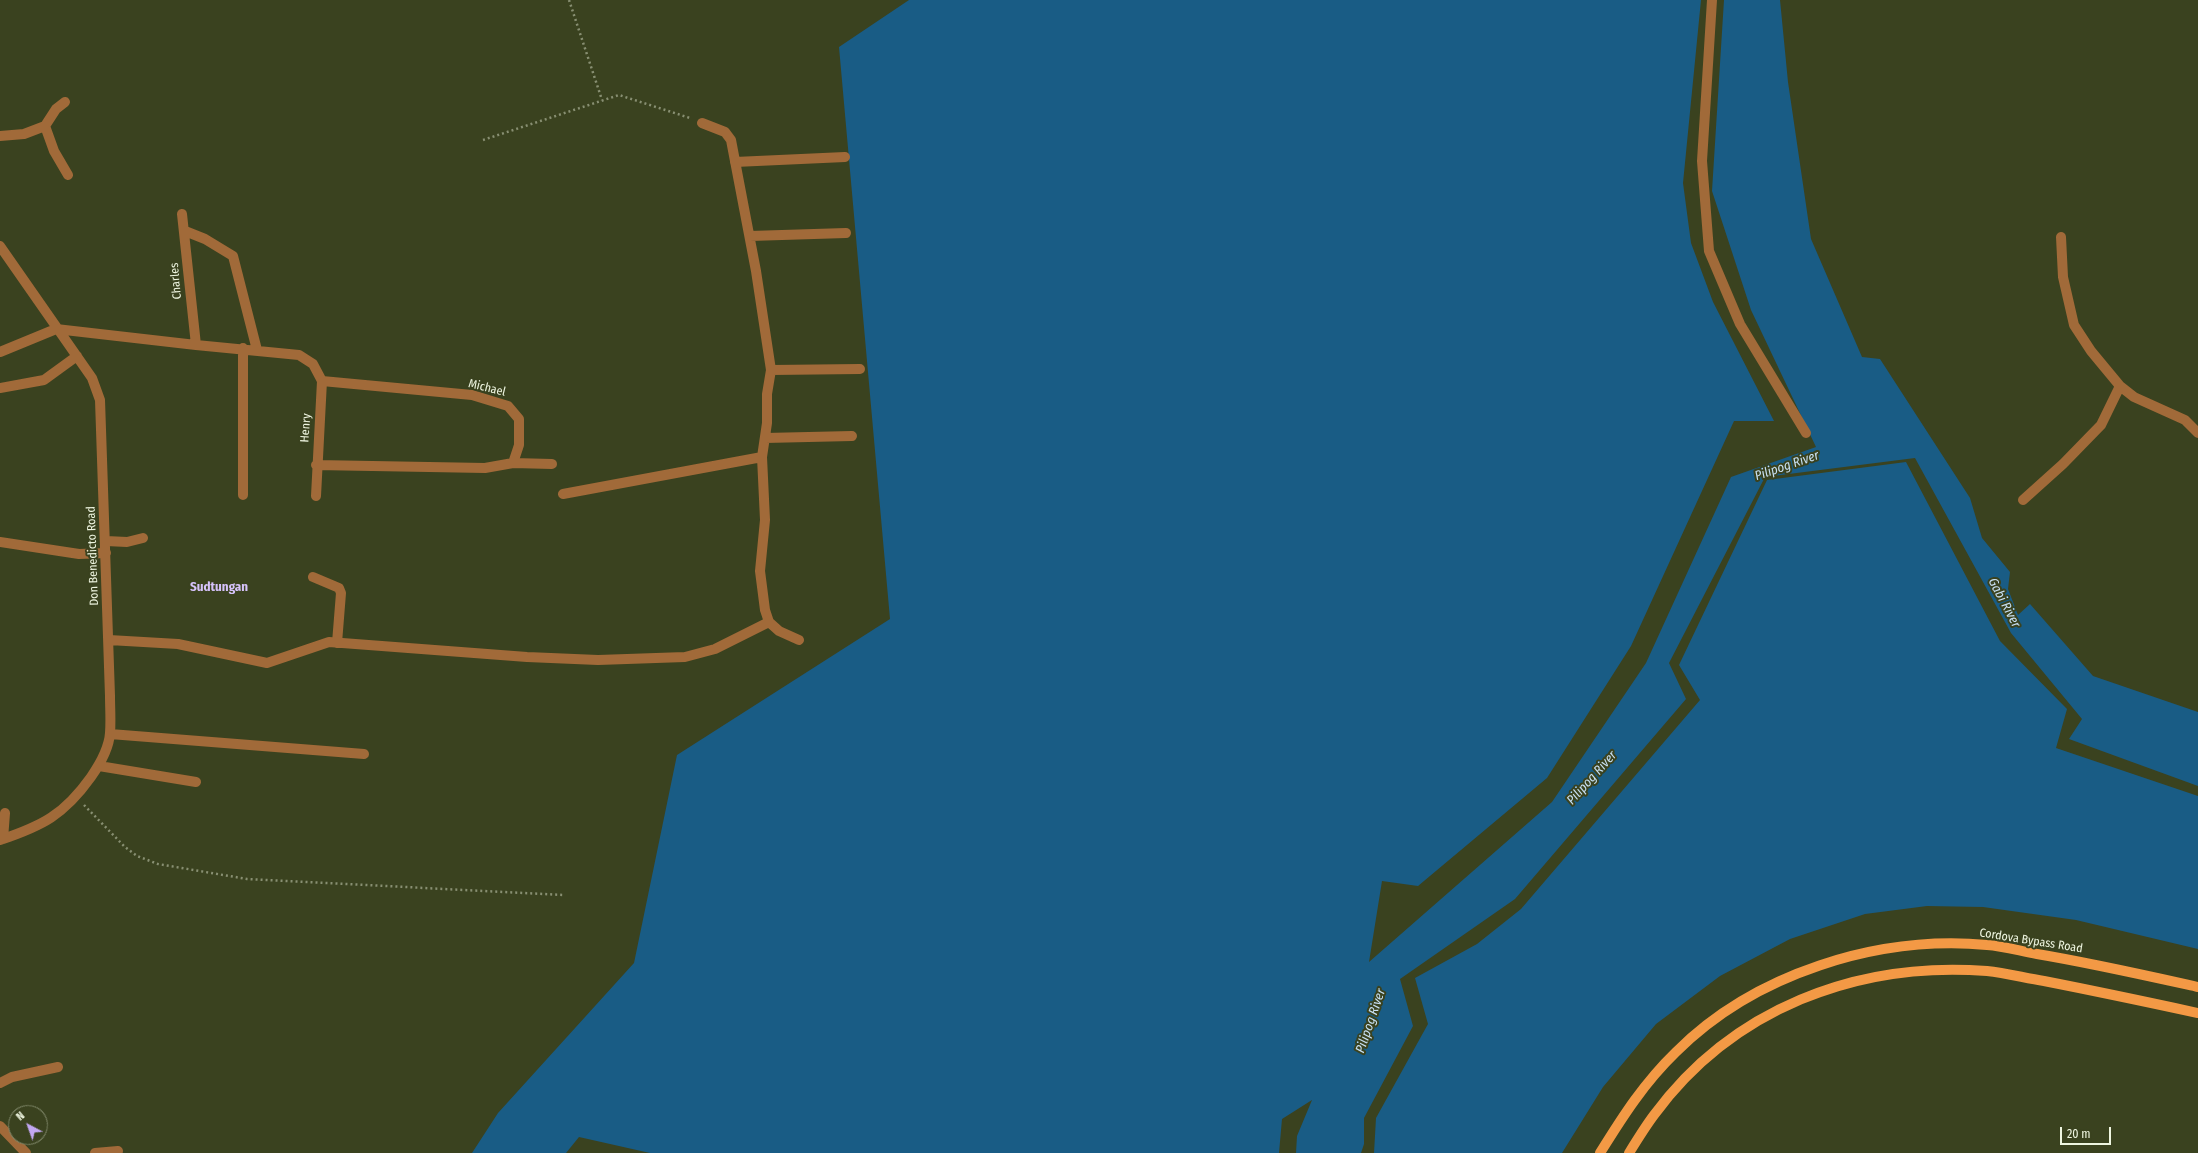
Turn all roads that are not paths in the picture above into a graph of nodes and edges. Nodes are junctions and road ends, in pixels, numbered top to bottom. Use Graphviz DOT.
graph roads {
  1 [pos="1712,0"];
  2 [pos="65,102"];
  3 [pos="702,123"];
  4 [pos="46,126"];
  5 [pos="0,136"];
  6 [pos="845,157"];
  7 [pos="735,162"];
  8 [pos="68,175"];
  9 [pos="182,214"];
  10 [pos="185,231"];
  11 [pos="846,233"];
  12 [pos="750,236"];
  13 [pos="2061,237"];
  14 [pos="0,246"];
  15 [pos="56,328"];
  16 [pos="196,345"];
  17 [pos="243,348"];
  18 [pos="257,350"];
  19 [pos="0,352"];
  20 [pos="77,356"];
  21 [pos="771,370"];
  22 [pos="860,370"];
  23 [pos="322,381"];
  24 [pos="2120,386"];
  25 [pos="0,388"];
  26 [pos="1806,433"];
  27 [pos="2198,433"];
  28 [pos="852,436"];
  29 [pos="765,438"];
  30 [pos="762,457"];
  31 [pos="513,463"];
  32 [pos="552,464"];
  33 [pos="316,465"];
  34 [pos="563,494"];
  35 [pos="243,495"];
  36 [pos="316,496"];
  37 [pos="2023,500"];
  38 [pos="143,538"];
  39 [pos="106,541"];
  40 [pos="0,542"];
  41 [pos="106,553"];
  42 [pos="313,577"];
  43 [pos="769,622"];
  44 [pos="109,640"];
  45 [pos="798,640"];
  46 [pos="337,643"];
  47 [pos="110,734"];
  48 [pos="364,754"];
  49 [pos="99,766"];
  50 [pos="196,782"];
  51 [pos="5,813"];
  52 [pos="2,839"];
  53 [pos="2198,987"];
  54 [pos="2198,1013"];
  55 [pos="58,1067"];
  56 [pos="0,1083"];
  57 [pos="0,1126"];
  58 [pos="118,1151"];
  59 [pos="26,1153"];
  60 [pos="95,1153"];
  61 [pos="1600,1153"];
  62 [pos="1629,1153"];
  1 -- 26 [label="street"];
  2 -- 4 [label="street"];
  3 -- 7 [label="street"];
  4 -- 5 [label="street"];
  4 -- 8 [label="street"];
  6 -- 7 [label="street"];
  7 -- 12 [label="street"];
  9 -- 10 [label="street, Charles"];
  10 -- 16 [label="street, Charles"];
  10 -- 18 [label="street"];
  11 -- 12 [label="street"];
  12 -- 21 [label="street"];
  13 -- 24 [label="street"];
  14 -- 15 [label="street, Don Benedicto Road"];
  15 -- 16 [label="street"];
  15 -- 19 [label="street"];
  15 -- 20 [label="street, Don Benedicto Road"];
  16 -- 17 [label="street"];
  17 -- 18 [label="street"];
  17 -- 35 [label="street"];
  18 -- 23 [label="street"];
  20 -- 25 [label="street"];
  20 -- 39 [label="street, Don Benedicto Road"];
  21 -- 22 [label="street"];
  21 -- 29 [label="street"];
  23 -- 31 [label="street, Michael"];
  23 -- 33 [label="street, Henry"];
  24 -- 27 [label="street"];
  24 -- 37 [label="street"];
  28 -- 29 [label="street"];
  29 -- 30 [label="street"];
  30 -- 34 [label="street"];
  30 -- 43 [label="street"];
  31 -- 32 [label="street"];
  31 -- 33 [label="street"];
  33 -- 36 [label="street, Henry"];
  38 -- 39 [label="street"];
  39 -- 41 [label="street, Don Benedicto Road"];
  40 -- 41 [label="street"];
  41 -- 44 [label="street, Don Benedicto Road"];
  42 -- 46 [label="street"];
  43 -- 45 [label="street"];
  43 -- 46 [label="street"];
  44 -- 46 [label="street"];
  44 -- 47 [label="street, Don Benedicto Road"];
  47 -- 48 [label="street"];
  47 -- 49 [label="street, Don Benedicto Road"];
  49 -- 50 [label="street"];
  49 -- 52 [label="street, Don Benedicto Road"];
  51 -- 52 [label="street"];
  53 -- 61 [label="main road, Cordova Bypass Road"];
  54 -- 62 [label="main road"];
  55 -- 56 [label="street"];
  57 -- 59 [label="street"];
  58 -- 60 [label="street"];
}
